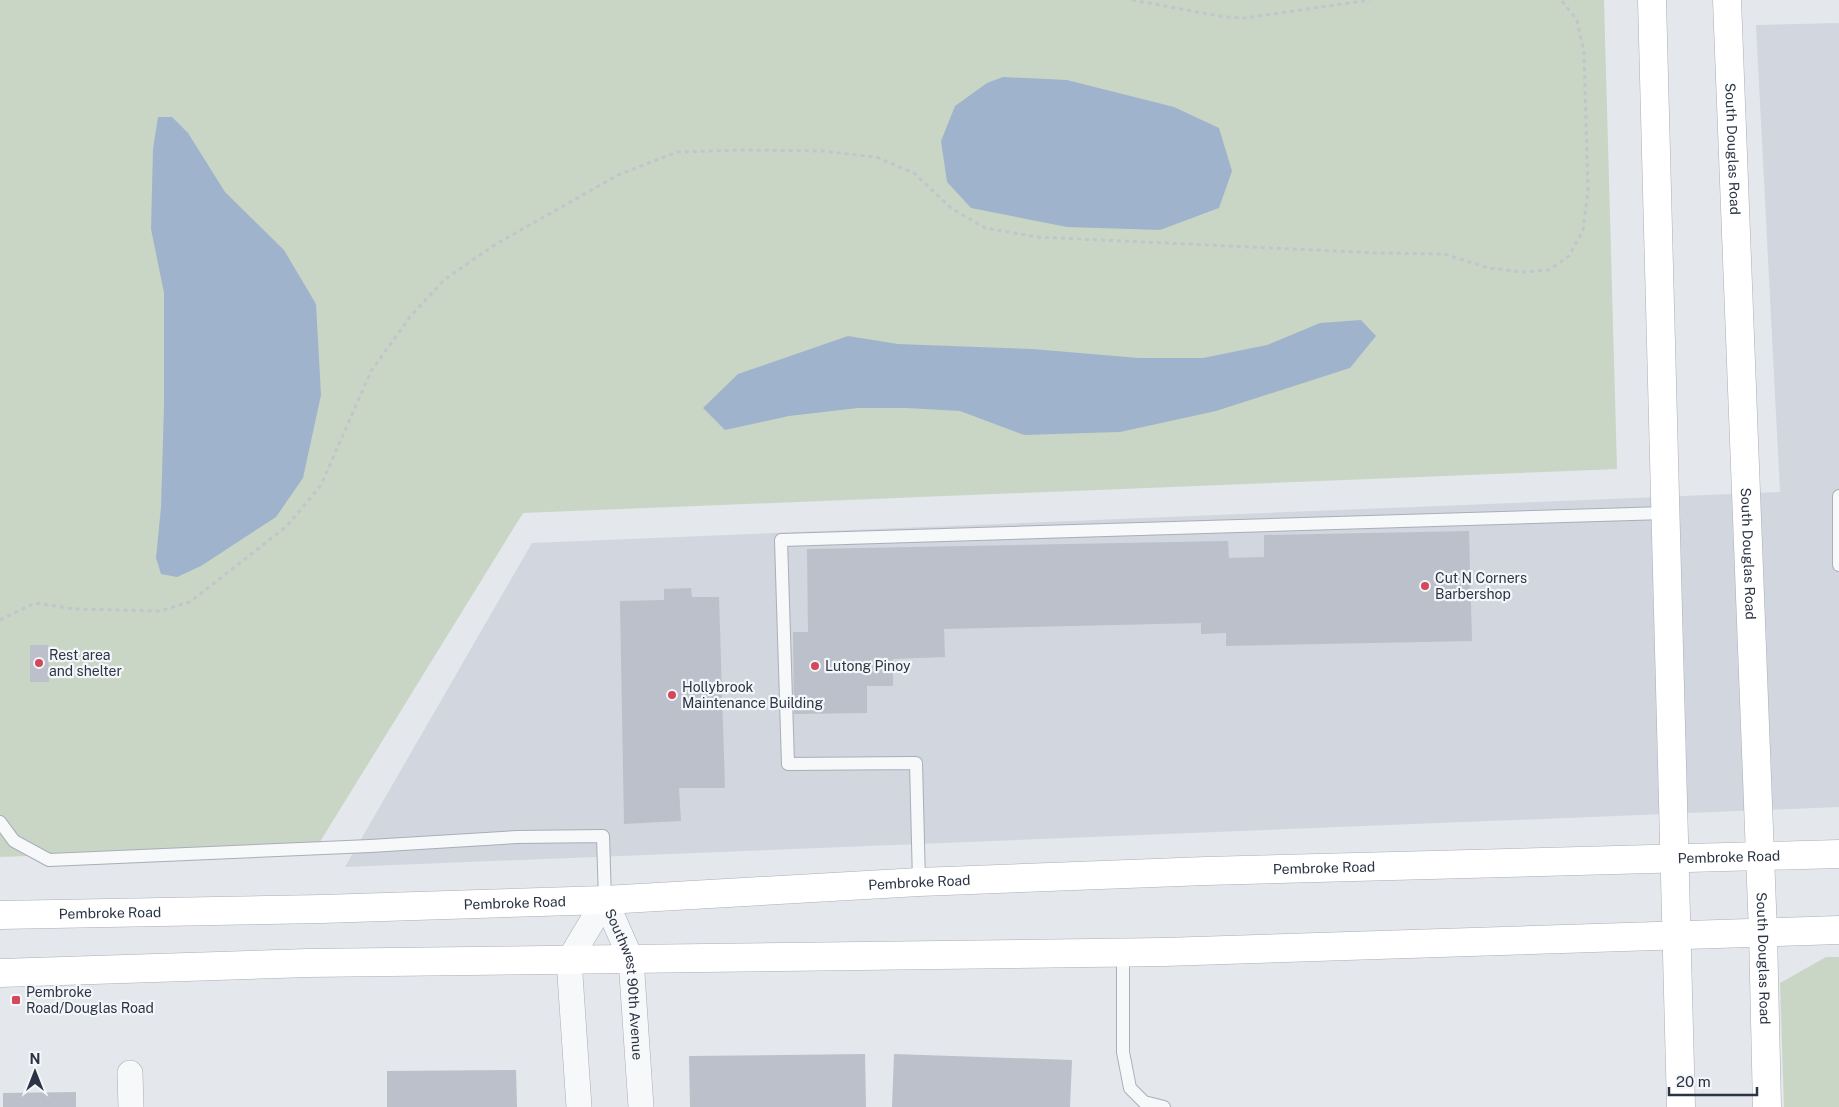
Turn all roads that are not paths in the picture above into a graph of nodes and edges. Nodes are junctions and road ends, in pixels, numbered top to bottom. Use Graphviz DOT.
graph roads {
  1 [pos="1652,0"];
  2 [pos="1727,0"];
  3 [pos="1839,496"];
  4 [pos="1665,513"];
  5 [pos="1839,565"];
  6 [pos="0,822"];
  7 [pos="1839,854"];
  8 [pos="1759,856"];
  9 [pos="1673,858"];
  10 [pos="920,882"];
  11 [pos="605,900"];
  12 [pos="0,915"];
  13 [pos="1839,930"];
  14 [pos="1763,933"];
  15 [pos="1676,936"];
  16 [pos="1123,953"];
  17 [pos="631,959"];
  18 [pos="569,960"];
  19 [pos="0,973"];
  20 [pos="130,1073"];
  21 [pos="131,1107"];
  22 [pos="579,1107"];
  23 [pos="642,1107"];
  24 [pos="1164,1107"];
  25 [pos="1681,1107"];
  26 [pos="1767,1107"];
  1 -- 4 [label="main road"];
  2 -- 8 [label="main road, South Douglas Road"];
  3 -- 5 [label="lane"];
  4 -- 9 [label="main road"];
  4 -- 10 [label="lane"];
  6 -- 11 [label="lane"];
  7 -- 8 [label="main road, Pembroke Road"];
  8 -- 9 [label="main road, Pembroke Road"];
  8 -- 14 [label="main road, South Douglas Road"];
  9 -- 10 [label="main road, Pembroke Road"];
  9 -- 15 [label="main road"];
  10 -- 11 [label="main road, Pembroke Road"];
  11 -- 12 [label="main road, Pembroke Road"];
  11 -- 17 [label="street, Southwest 90th Avenue"];
  11 -- 18 [label="street, Southwest 90th Avenue"];
  13 -- 14 [label="main road"];
  14 -- 15 [label="main road"];
  14 -- 26 [label="main road, South Douglas Road"];
  15 -- 16 [label="main road"];
  15 -- 25 [label="main road"];
  16 -- 17 [label="main road"];
  16 -- 24 [label="lane"];
  17 -- 18 [label="main road"];
  17 -- 23 [label="street, Southwest 90th Avenue"];
  18 -- 19 [label="main road"];
  18 -- 22 [label="street"];
  20 -- 21 [label="street"];
}
